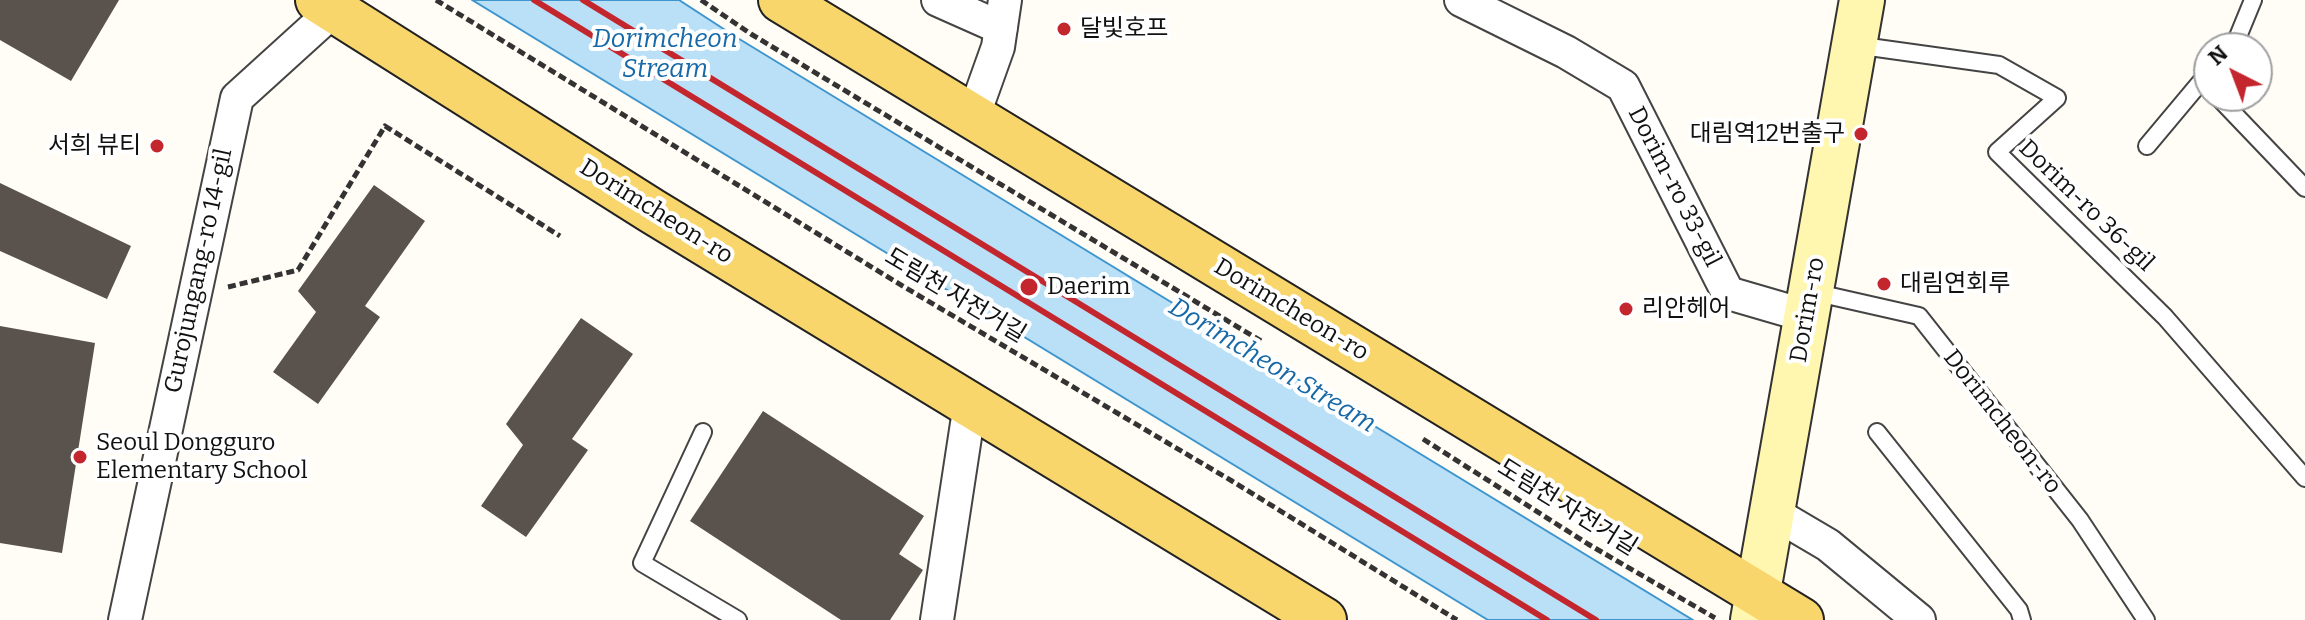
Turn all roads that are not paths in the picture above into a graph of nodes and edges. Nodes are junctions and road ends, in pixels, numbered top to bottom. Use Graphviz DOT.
graph roads {
  1 [pos="781,0"];
  2 [pos="938,0"];
  3 [pos="1461,0"];
  4 [pos="1862,0"];
  5 [pos="2253,0"];
  6 [pos="326,5"];
  7 [pos="1003,14"];
  8 [pos="2240,32"];
  9 [pos="1853,45"];
  10 [pos="2193,95"];
  11 [pos="2232,112"];
  12 [pos="973,117"];
  13 [pos="2147,146"];
  14 [pos="2305,188"];
  15 [pos="1809,304"];
  16 [pos="970,404"];
  17 [pos="703,432"];
  18 [pos="1877,432"];
  19 [pos="2305,478"];
  20 [pos="1772,512"];
  21 [pos="1755,607"];
  22 [pos="125,620"];
  23 [pos="738,620"];
  24 [pos="937,620"];
  25 [pos="1324,620"];
  26 [pos="1801,620"];
  27 [pos="1919,620"];
  28 [pos="2022,620"];
  29 [pos="2146,620"];
  1 -- 12 [label="main road, Dorimcheon-ro"];
  2 -- 7 [label="street"];
  3 -- 15 [label="street, Dorim-ro 33-gil"];
  4 -- 9 [label="street, Dorim-ro"];
  5 -- 8 [label="lane"];
  6 -- 16 [label="main road, Dorimcheon-ro"];
  6 -- 22 [label="street, Gurojungang-ro 14-gil"];
  7 -- 12 [label="street"];
  9 -- 15 [label="street, Dorim-ro"];
  9 -- 19 [label="lane, Dorim-ro 36-gil"];
  10 -- 13 [label="lane"];
  11 -- 14 [label="lane"];
  12 -- 21 [label="main road, Dorimcheon-ro"];
  15 -- 20 [label="street, Dorim-ro"];
  15 -- 29 [label="lane, Dorimcheon-ro"];
  16 -- 24 [label="street"];
  16 -- 25 [label="main road, Dorimcheon-ro"];
  17 -- 23 [label="lane"];
  18 -- 28 [label="lane"];
  20 -- 21 [label="street, Dorim-ro"];
  20 -- 27 [label="street"];
  21 -- 26 [label="main road, Dorimcheon-ro"];
}
